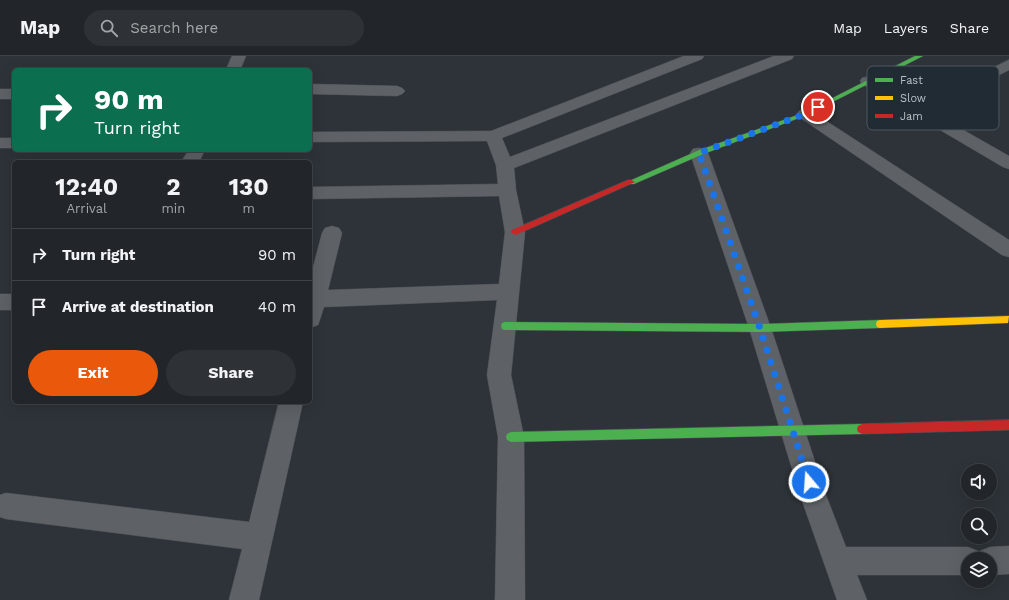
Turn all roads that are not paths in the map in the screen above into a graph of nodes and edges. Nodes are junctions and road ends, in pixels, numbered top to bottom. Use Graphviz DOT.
graph roads {
  1 [pos="239,56"];
  2 [pos="697,56"];
  3 [pos="787,56"];
  4 [pos="920,56"];
  5 [pos="1009,64"];
  6 [pos="899,66"];
  7 [pos="234,68"];
  8 [pos="999,69"];
  9 [pos="867,81"];
  10 [pos="312,89"];
  11 [pos="396,91"];
  12 [pos="0,94"];
  13 [pos="12,94"];
  14 [pos="805,114"];
  15 [pos="952,130"];
  16 [pos="493,136"];
  17 [pos="312,137"];
  18 [pos="0,143"];
  19 [pos="12,143"];
  20 [pos="699,153"];
  21 [pos="1009,163"];
  22 [pos="505,165"];
  23 [pos="507,190"];
  24 [pos="312,193"];
  25 [pos="515,232"];
  26 [pos="332,233"];
  27 [pos="1009,250"];
  28 [pos="508,292"];
  29 [pos="312,299"];
  30 [pos="0,302"];
  31 [pos="12,302"];
  32 [pos="1008,318"];
  33 [pos="505,326"];
  34 [pos="760,328"];
  35 [pos="291,404"];
  36 [pos="1009,425"];
  37 [pos="792,429"];
  38 [pos="511,437"];
  39 [pos="6,506"];
  40 [pos="259,537"];
  41 [pos="997,560"];
  42 [pos="1009,560"];
  43 [pos="839,561"];
  44 [pos="961,561"];
  45 [pos="244,600"];
  46 [pos="510,600"];
  47 [pos="852,600"];
  1 -- 7 [label="street"];
  2 -- 16 [label="street"];
  3 -- 22 [label="street"];
  4 -- 6 [label="street"];
  5 -- 8 [label="street"];
  9 -- 14 [label="street"];
  10 -- 11 [label="street"];
  12 -- 13 [label="street"];
  14 -- 20 [label="street"];
  14 -- 27 [label="street"];
  15 -- 21 [label="street"];
  16 -- 17 [label="street"];
  16 -- 22 [label="street"];
  18 -- 19 [label="street"];
  20 -- 25 [label="street"];
  20 -- 34 [label="street"];
  22 -- 23 [label="street"];
  23 -- 24 [label="street"];
  23 -- 25 [label="street"];
  25 -- 28 [label="street"];
  26 -- 29 [label="street"];
  28 -- 29 [label="street"];
  28 -- 33 [label="street"];
  30 -- 31 [label="street"];
  32 -- 34 [label="street"];
  33 -- 34 [label="street"];
  33 -- 38 [label="street"];
  34 -- 37 [label="street"];
  35 -- 40 [label="street"];
  36 -- 37 [label="street"];
  37 -- 38 [label="street"];
  37 -- 43 [label="street"];
  38 -- 46 [label="street"];
  39 -- 40 [label="street"];
  40 -- 45 [label="street"];
  41 -- 42 [label="street"];
  43 -- 44 [label="street"];
  43 -- 47 [label="street"];
}
